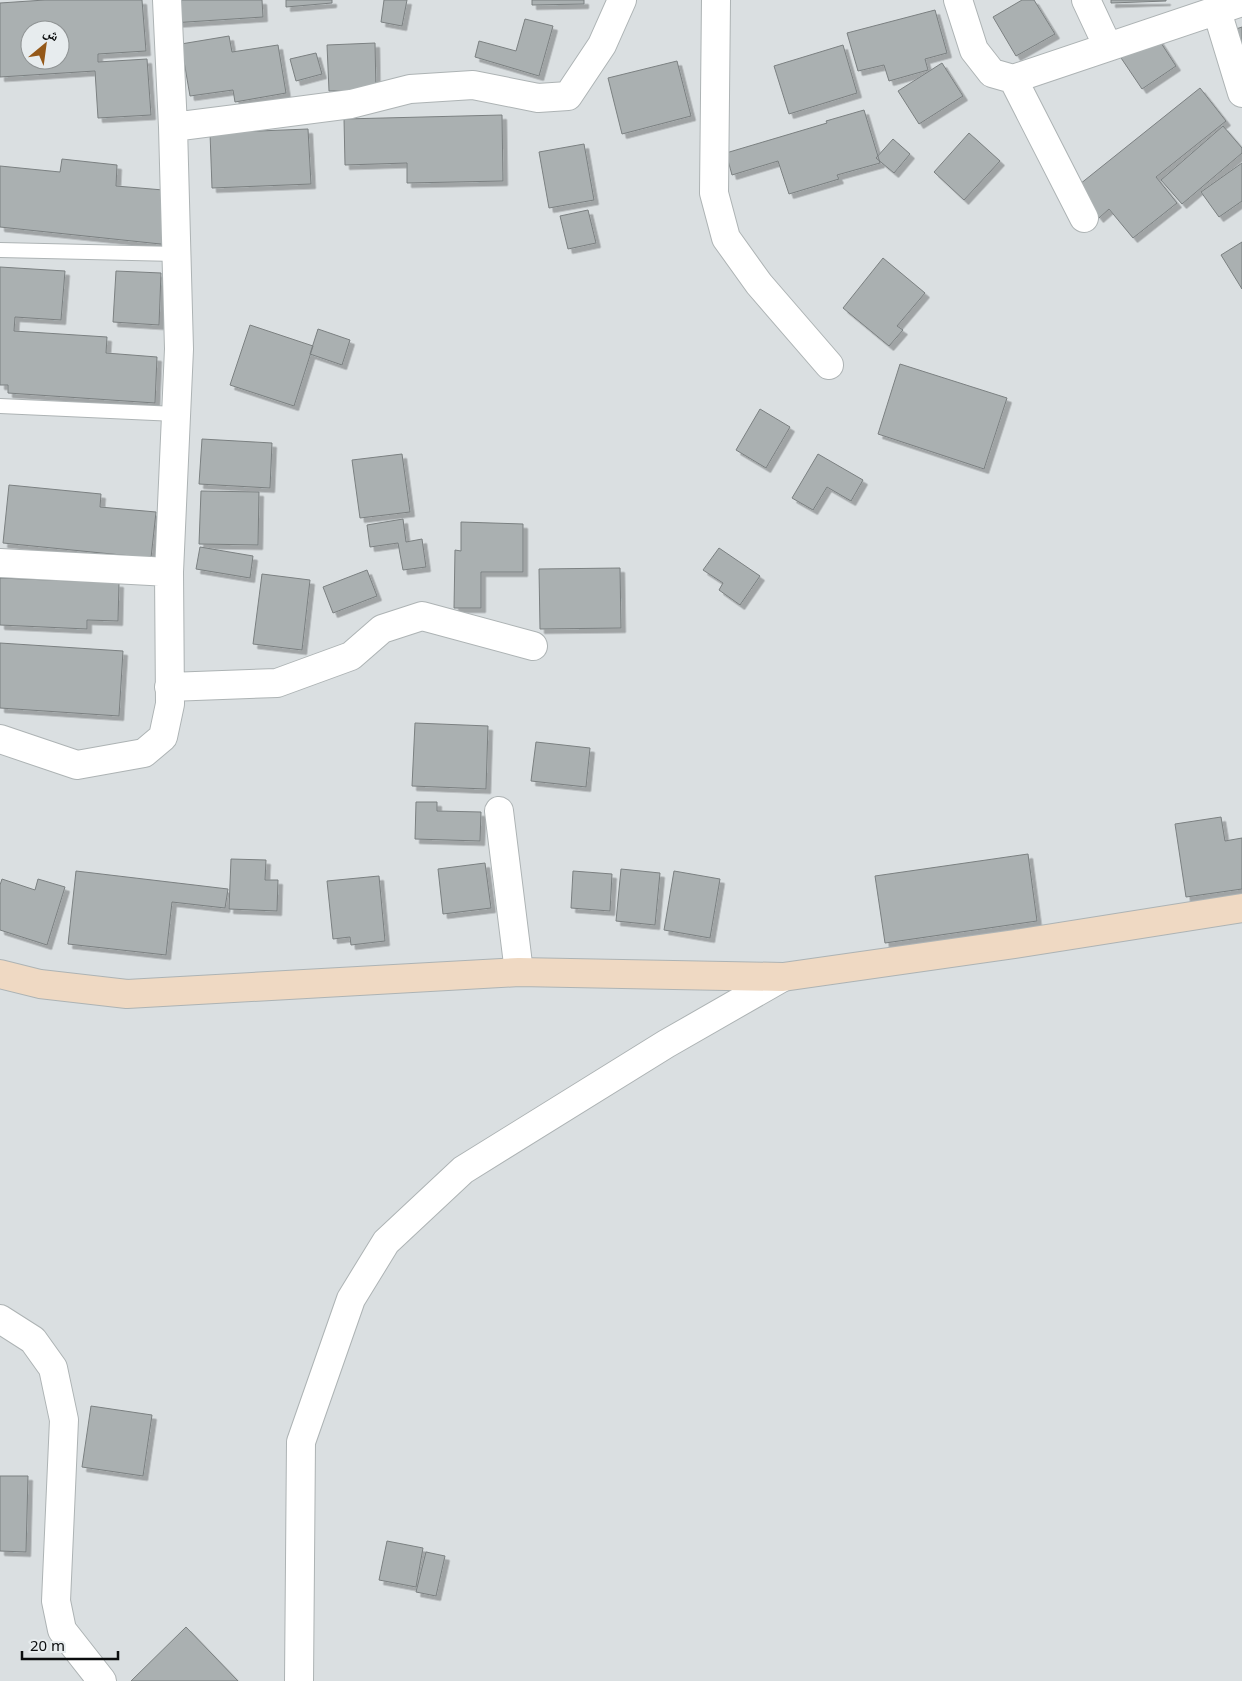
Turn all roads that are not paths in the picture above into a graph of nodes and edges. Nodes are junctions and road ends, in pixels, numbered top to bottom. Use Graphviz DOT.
graph roads {
  1 [pos="167,0"];
  2 [pos="622,0"];
  3 [pos="716,0"];
  4 [pos="958,0"];
  5 [pos="1086,0"];
  6 [pos="1242,2"];
  7 [pos="1217,11"];
  8 [pos="1108,47"];
  9 [pos="1013,79"];
  10 [pos="1242,93"];
  11 [pos="173,127"];
  12 [pos="1084,218"];
  13 [pos="0,250"];
  14 [pos="176,254"];
  15 [pos="829,366"];
  16 [pos="0,406"];
  17 [pos="176,414"];
  18 [pos="0,563"];
  19 [pos="169,572"];
  20 [pos="534,646"];
  21 [pos="169,687"];
  22 [pos="0,739"];
  23 [pos="499,811"];
  24 [pos="1242,908"];
  25 [pos="518,972"];
  26 [pos="0,974"];
  27 [pos="782,977"];
  28 [pos="0,1319"];
  29 [pos="102,1681"];
  30 [pos="299,1681"];
  1 -- 11 [label="street"];
  2 -- 11 [label="street"];
  3 -- 15 [label="street"];
  4 -- 9 [label="street"];
  5 -- 8 [label="street"];
  6 -- 7 [label="street"];
  7 -- 8 [label="street"];
  7 -- 10 [label="street"];
  8 -- 9 [label="street"];
  9 -- 12 [label="street"];
  11 -- 14 [label="street"];
  13 -- 14 [label="lane"];
  14 -- 17 [label="street"];
  16 -- 17 [label="lane"];
  17 -- 19 [label="street"];
  18 -- 19 [label="street"];
  19 -- 21 [label="street"];
  20 -- 21 [label="street"];
  21 -- 22 [label="street"];
  23 -- 25 [label="street"];
  24 -- 27 [label="main road"];
  25 -- 26 [label="main road"];
  25 -- 27 [label="main road"];
  27 -- 30 [label="street"];
  28 -- 29 [label="street"];
}
